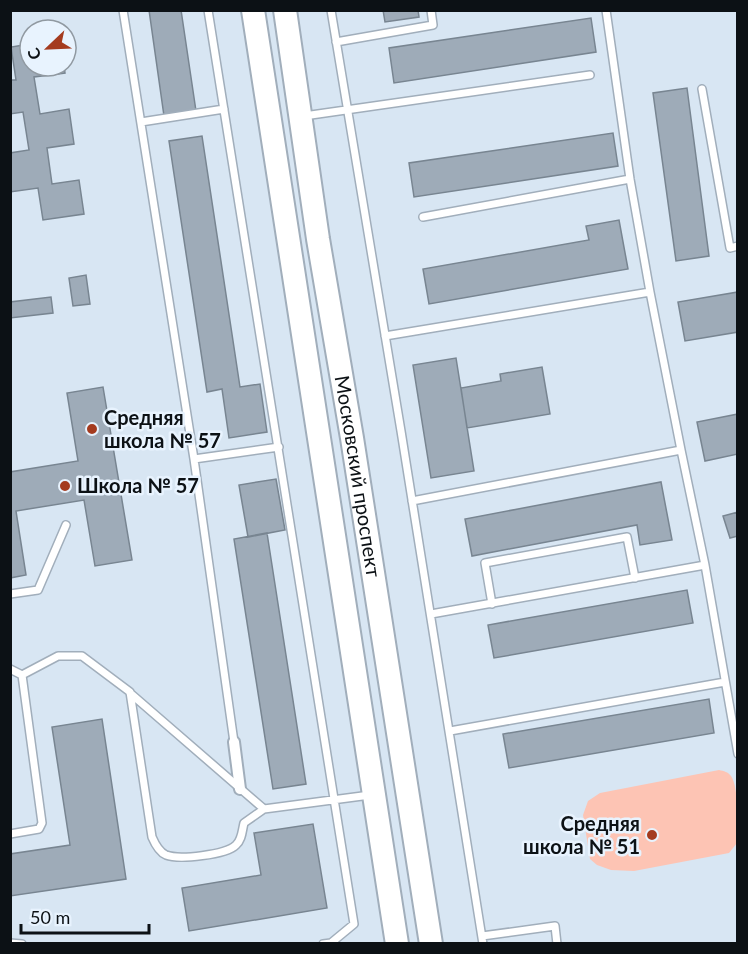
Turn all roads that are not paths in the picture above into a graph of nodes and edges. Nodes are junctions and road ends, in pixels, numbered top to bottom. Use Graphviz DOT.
graph roads {
  1 [pos="123,10"];
  2 [pos="208,10"];
  3 [pos="254,10"];
  4 [pos="285,10"];
  5 [pos="331,10"];
  6 [pos="431,10"];
  7 [pos="606,10"];
  8 [pos="336,42"];
  9 [pos="590,75"];
  10 [pos="702,89"];
  11 [pos="224,109"];
  12 [pos="348,110"];
  13 [pos="300,117"];
  14 [pos="141,122"];
  15 [pos="630,179"];
  16 [pos="423,217"];
  17 [pos="738,246"];
  18 [pos="650,292"];
  19 [pos="385,336"];
  20 [pos="279,447"];
  21 [pos="681,450"];
  22 [pos="194,459"];
  23 [pos="412,501"];
  24 [pos="66,525"];
  25 [pos="705,566"];
  26 [pos="635,578"];
  27 [pos="10,594"];
  28 [pos="492,604"];
  29 [pos="431,614"];
  30 [pos="10,669"];
  31 [pos="22,675"];
  32 [pos="725,682"];
  33 [pos="130,692"];
  34 [pos="450,731"];
  35 [pos="234,742"];
  36 [pos="738,754"];
  37 [pos="240,789"];
  38 [pos="406,789"];
  39 [pos="375,794"];
  40 [pos="336,800"];
  41 [pos="264,809"];
  42 [pos="10,834"];
  43 [pos="483,940"];
  44 [pos="10,943"];
  45 [pos="22,944"];
  46 [pos="323,944"];
  47 [pos="398,944"];
  48 [pos="431,944"];
  49 [pos="558,944"];
  1 -- 14 [label="lane"];
  2 -- 11 [label="lane"];
  3 -- 39 [label="main road, Московский проспект"];
  4 -- 13 [label="main road, Московский проспект"];
  5 -- 8 [label="lane"];
  6 -- 8 [label="lane"];
  7 -- 15 [label="lane"];
  8 -- 12 [label="lane"];
  9 -- 12 [label="lane"];
  10 -- 17 [label="lane"];
  11 -- 14 [label="lane"];
  11 -- 20 [label="lane"];
  12 -- 13 [label="lane"];
  12 -- 19 [label="lane"];
  13 -- 38 [label="main road, Московский проспект"];
  14 -- 22 [label="lane"];
  15 -- 16 [label="lane"];
  15 -- 18 [label="lane"];
  18 -- 19 [label="lane"];
  18 -- 21 [label="lane"];
  19 -- 23 [label="lane"];
  20 -- 22 [label="lane"];
  20 -- 40 [label="lane"];
  21 -- 23 [label="lane"];
  21 -- 25 [label="lane"];
  22 -- 35 [label="lane"];
  23 -- 29 [label="lane"];
  24 -- 27 [label="lane"];
  25 -- 26 [label="lane"];
  25 -- 32 [label="lane"];
  26 -- 28 [label="lane"];
  26 -- 28 [label="lane"];
  28 -- 29 [label="lane"];
  29 -- 34 [label="lane"];
  30 -- 31 [label="lane"];
  31 -- 33 [label="lane"];
  31 -- 42 [label="lane"];
  32 -- 34 [label="lane"];
  32 -- 36 [label="lane"];
  33 -- 37 [label="lane"];
  33 -- 41 [label="lane"];
  34 -- 43 [label="lane"];
  35 -- 37 [label="street"];
  37 -- 41 [label="lane"];
  38 -- 39 [label="main road"];
  38 -- 48 [label="main road, Московский проспект"];
  39 -- 40 [label="lane"];
  39 -- 47 [label="main road, Московский проспект"];
  40 -- 41 [label="lane"];
  40 -- 46 [label="lane"];
  43 -- 49 [label="lane"];
  44 -- 45 [label="lane"];
}
